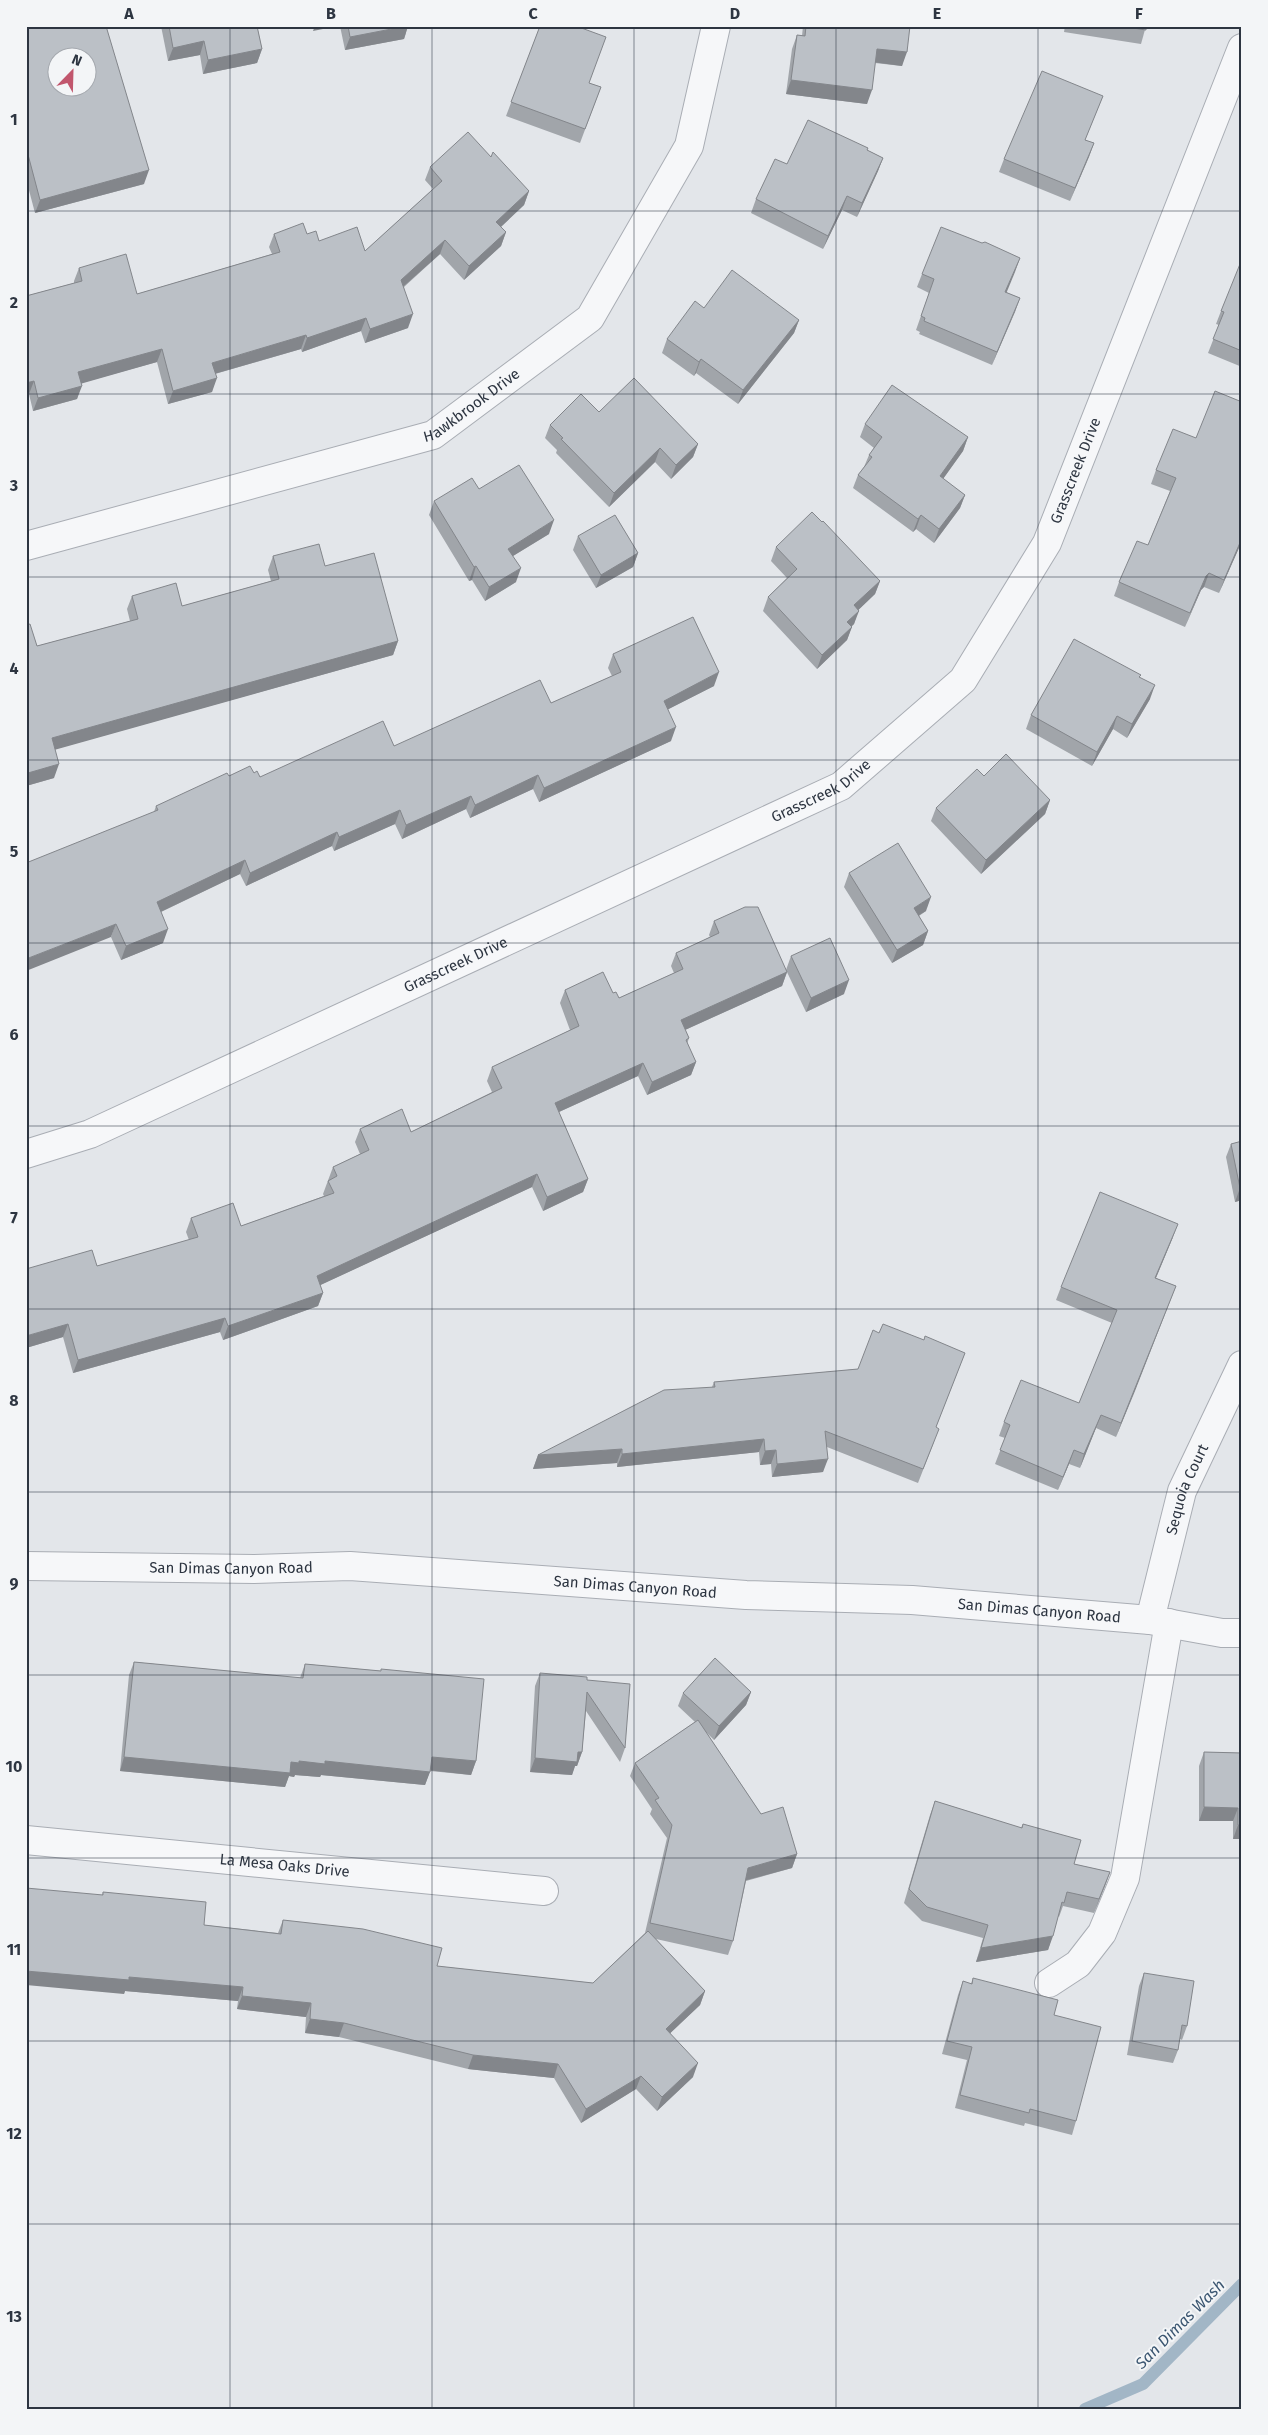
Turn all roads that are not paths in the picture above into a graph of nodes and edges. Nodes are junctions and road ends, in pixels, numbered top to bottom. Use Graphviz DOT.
graph roads {
  1 [pos="716,26"];
  2 [pos="1242,48"];
  3 [pos="26,546"];
  4 [pos="26,1154"];
  5 [pos="1242,1365"];
  6 [pos="26,1566"];
  7 [pos="1159,1621"];
  8 [pos="1242,1633"];
  9 [pos="26,1840"];
  10 [pos="544,1891"];
  11 [pos="1049,1983"];
  1 -- 3 [label="street, Hawkbrook Drive"];
  2 -- 4 [label="street, Grasscreek Drive"];
  5 -- 7 [label="street, Sequoia Court"];
  6 -- 7 [label="street, San Dimas Canyon Road"];
  7 -- 8 [label="street, San Dimas Canyon Road"];
  7 -- 11 [label="street, Sequoia Court"];
  9 -- 10 [label="street, La Mesa Oaks Drive"];
}
